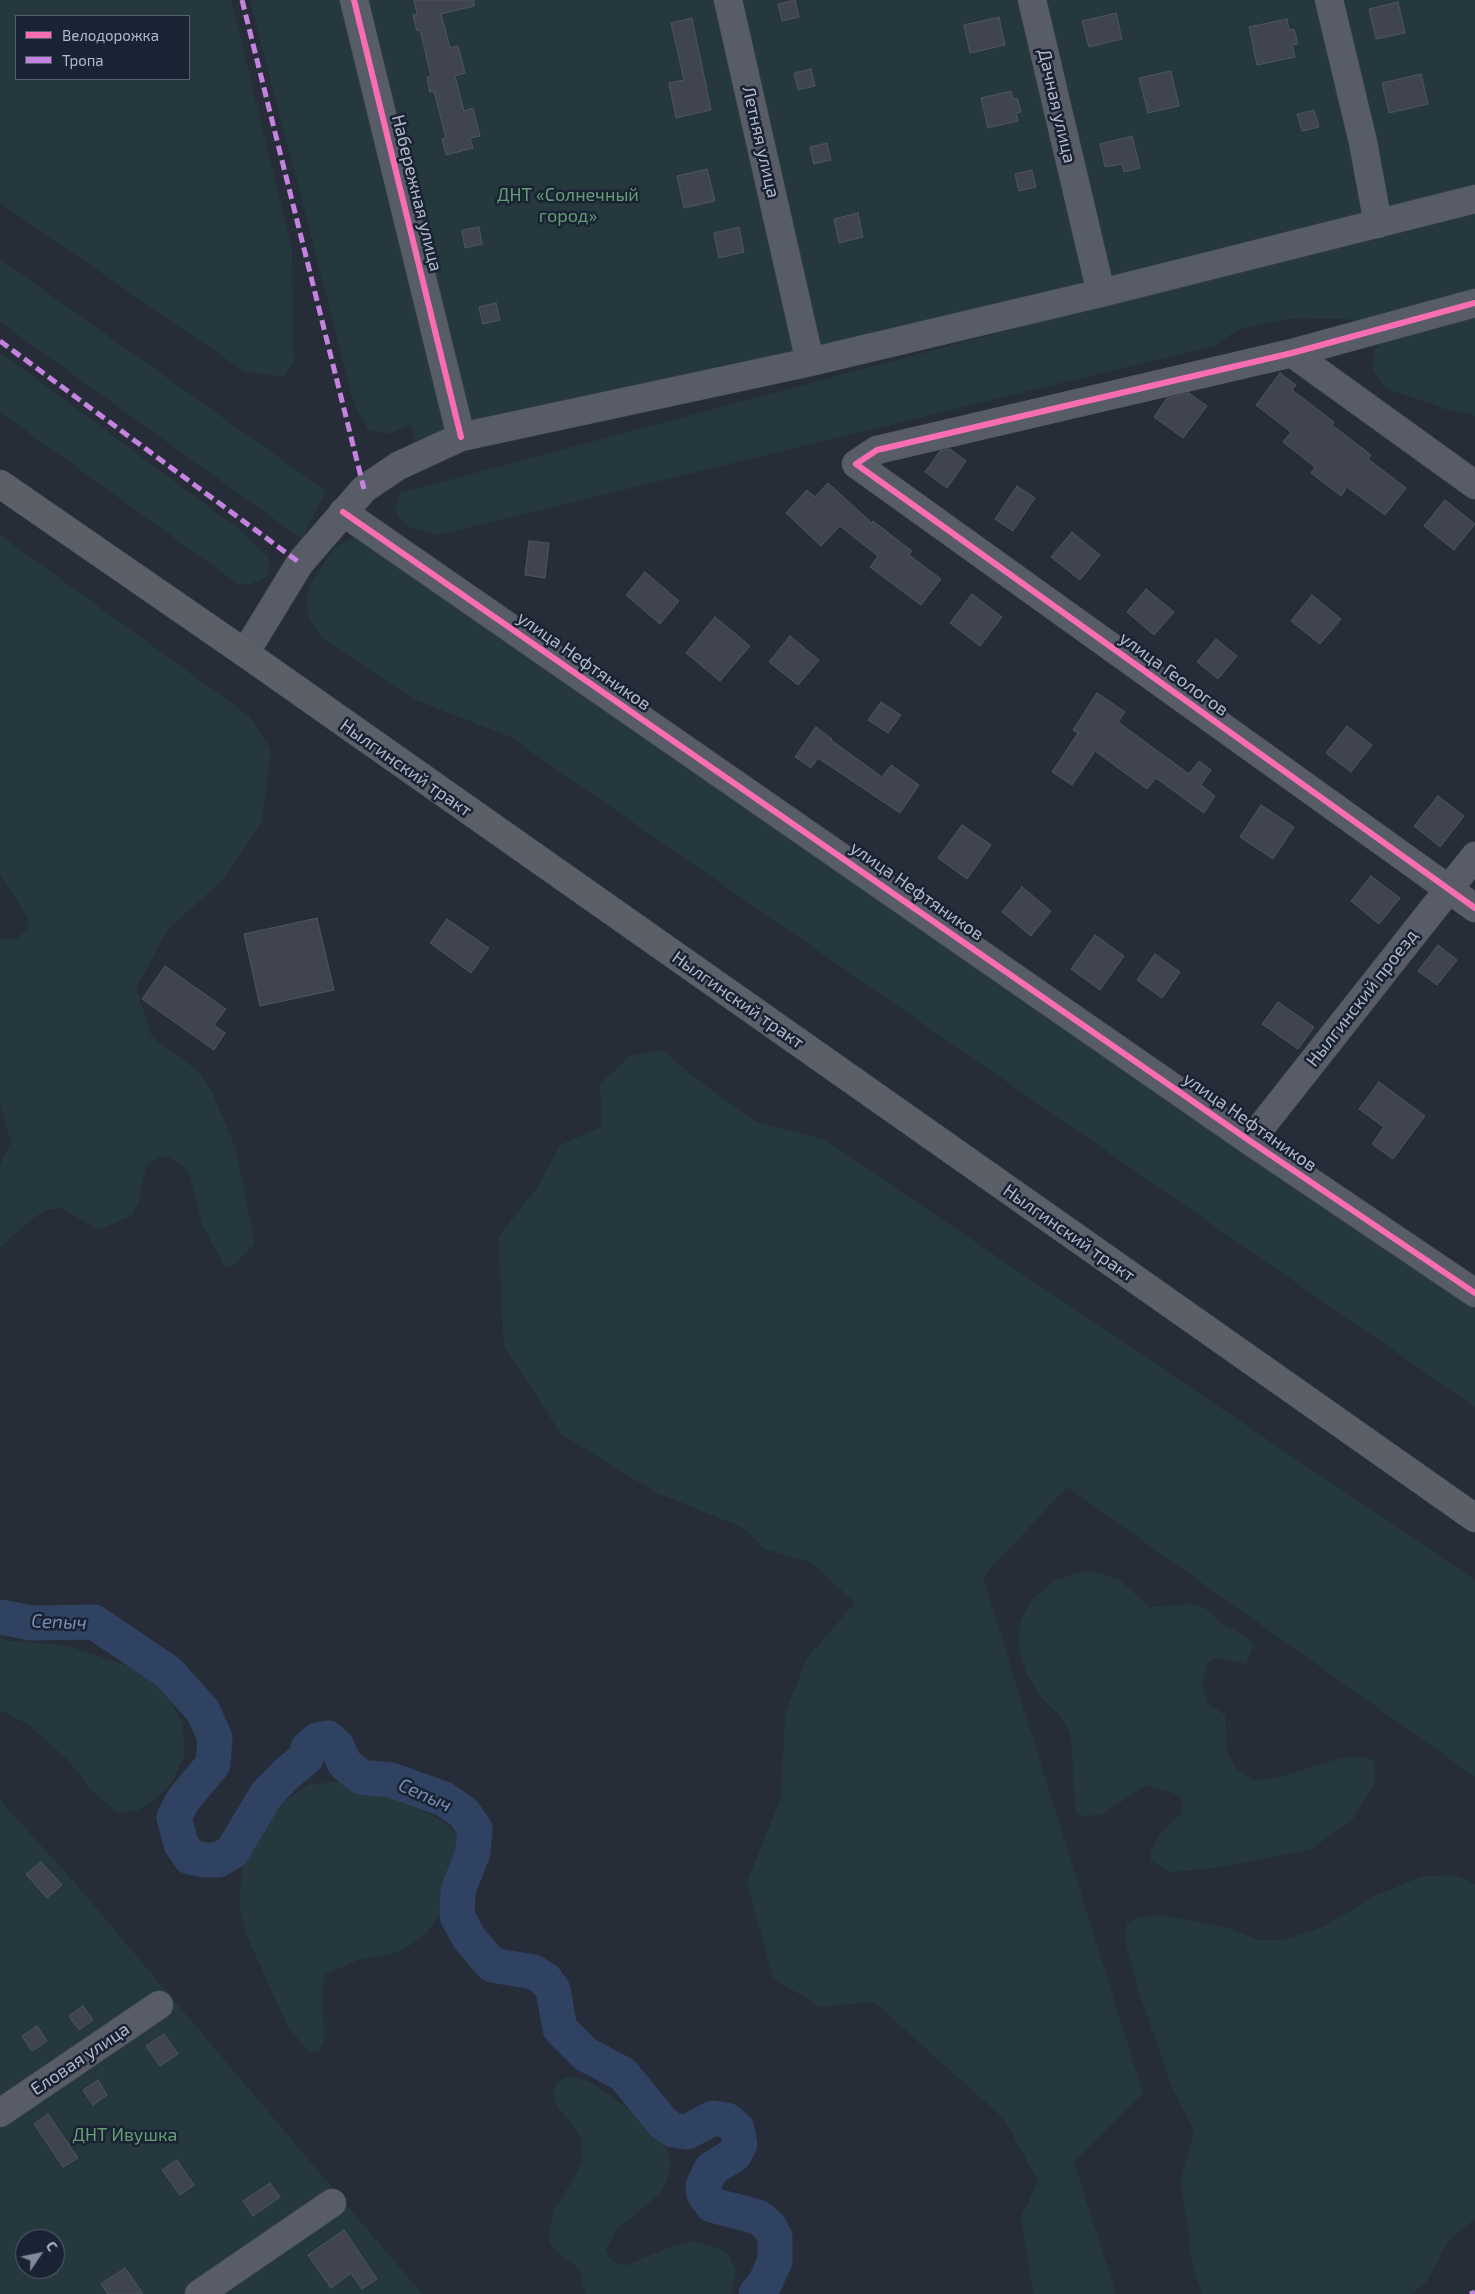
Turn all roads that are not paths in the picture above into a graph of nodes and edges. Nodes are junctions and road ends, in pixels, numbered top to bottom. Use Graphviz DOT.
graph roads {
  1 [pos="354,0"];
  2 [pos="728,0"];
  3 [pos="1032,0"];
  4 [pos="1329,0"];
  5 [pos="1475,199"];
  6 [pos="1378,224"];
  7 [pos="1101,293"];
  8 [pos="1475,303"];
  9 [pos="1292,353"];
  10 [pos="810,362"];
  11 [pos="461,437"];
  12 [pos="0,484"];
  13 [pos="1475,485"];
  14 [pos="343,512"];
  15 [pos="245,653"];
  16 [pos="1475,856"];
  17 [pos="1448,889"];
  18 [pos="1475,908"];
  19 [pos="1250,1141"];
  20 [pos="1475,1294"];
  21 [pos="1475,1518"];
  22 [pos="159,2004"];
  23 [pos="0,2113"];
  24 [pos="332,2203"];
  25 [pos="199,2294"];
  1 -- 11 [label="street, Набережная улица"];
  2 -- 10 [label="street, Летняя улица"];
  3 -- 7 [label="street, Дачная улица"];
  4 -- 6 [label="street"];
  5 -- 6 [label="street"];
  6 -- 7 [label="street"];
  7 -- 10 [label="street"];
  8 -- 9 [label="street"];
  9 -- 13 [label="street"];
  9 -- 17 [label="street, улица Геологов"];
  10 -- 11 [label="street"];
  11 -- 14 [label="street"];
  12 -- 15 [label="main road, Нылгинский тракт"];
  14 -- 15 [label="street"];
  14 -- 19 [label="street, улица Нефтяников"];
  15 -- 21 [label="main road, Нылгинский тракт"];
  16 -- 17 [label="street, Нылгинский проезд"];
  17 -- 18 [label="street, улица Геологов"];
  17 -- 19 [label="street, Нылгинский проезд"];
  19 -- 20 [label="street, улица Нефтяников"];
  22 -- 23 [label="street, Еловая улица"];
  24 -- 25 [label="street"];
}
